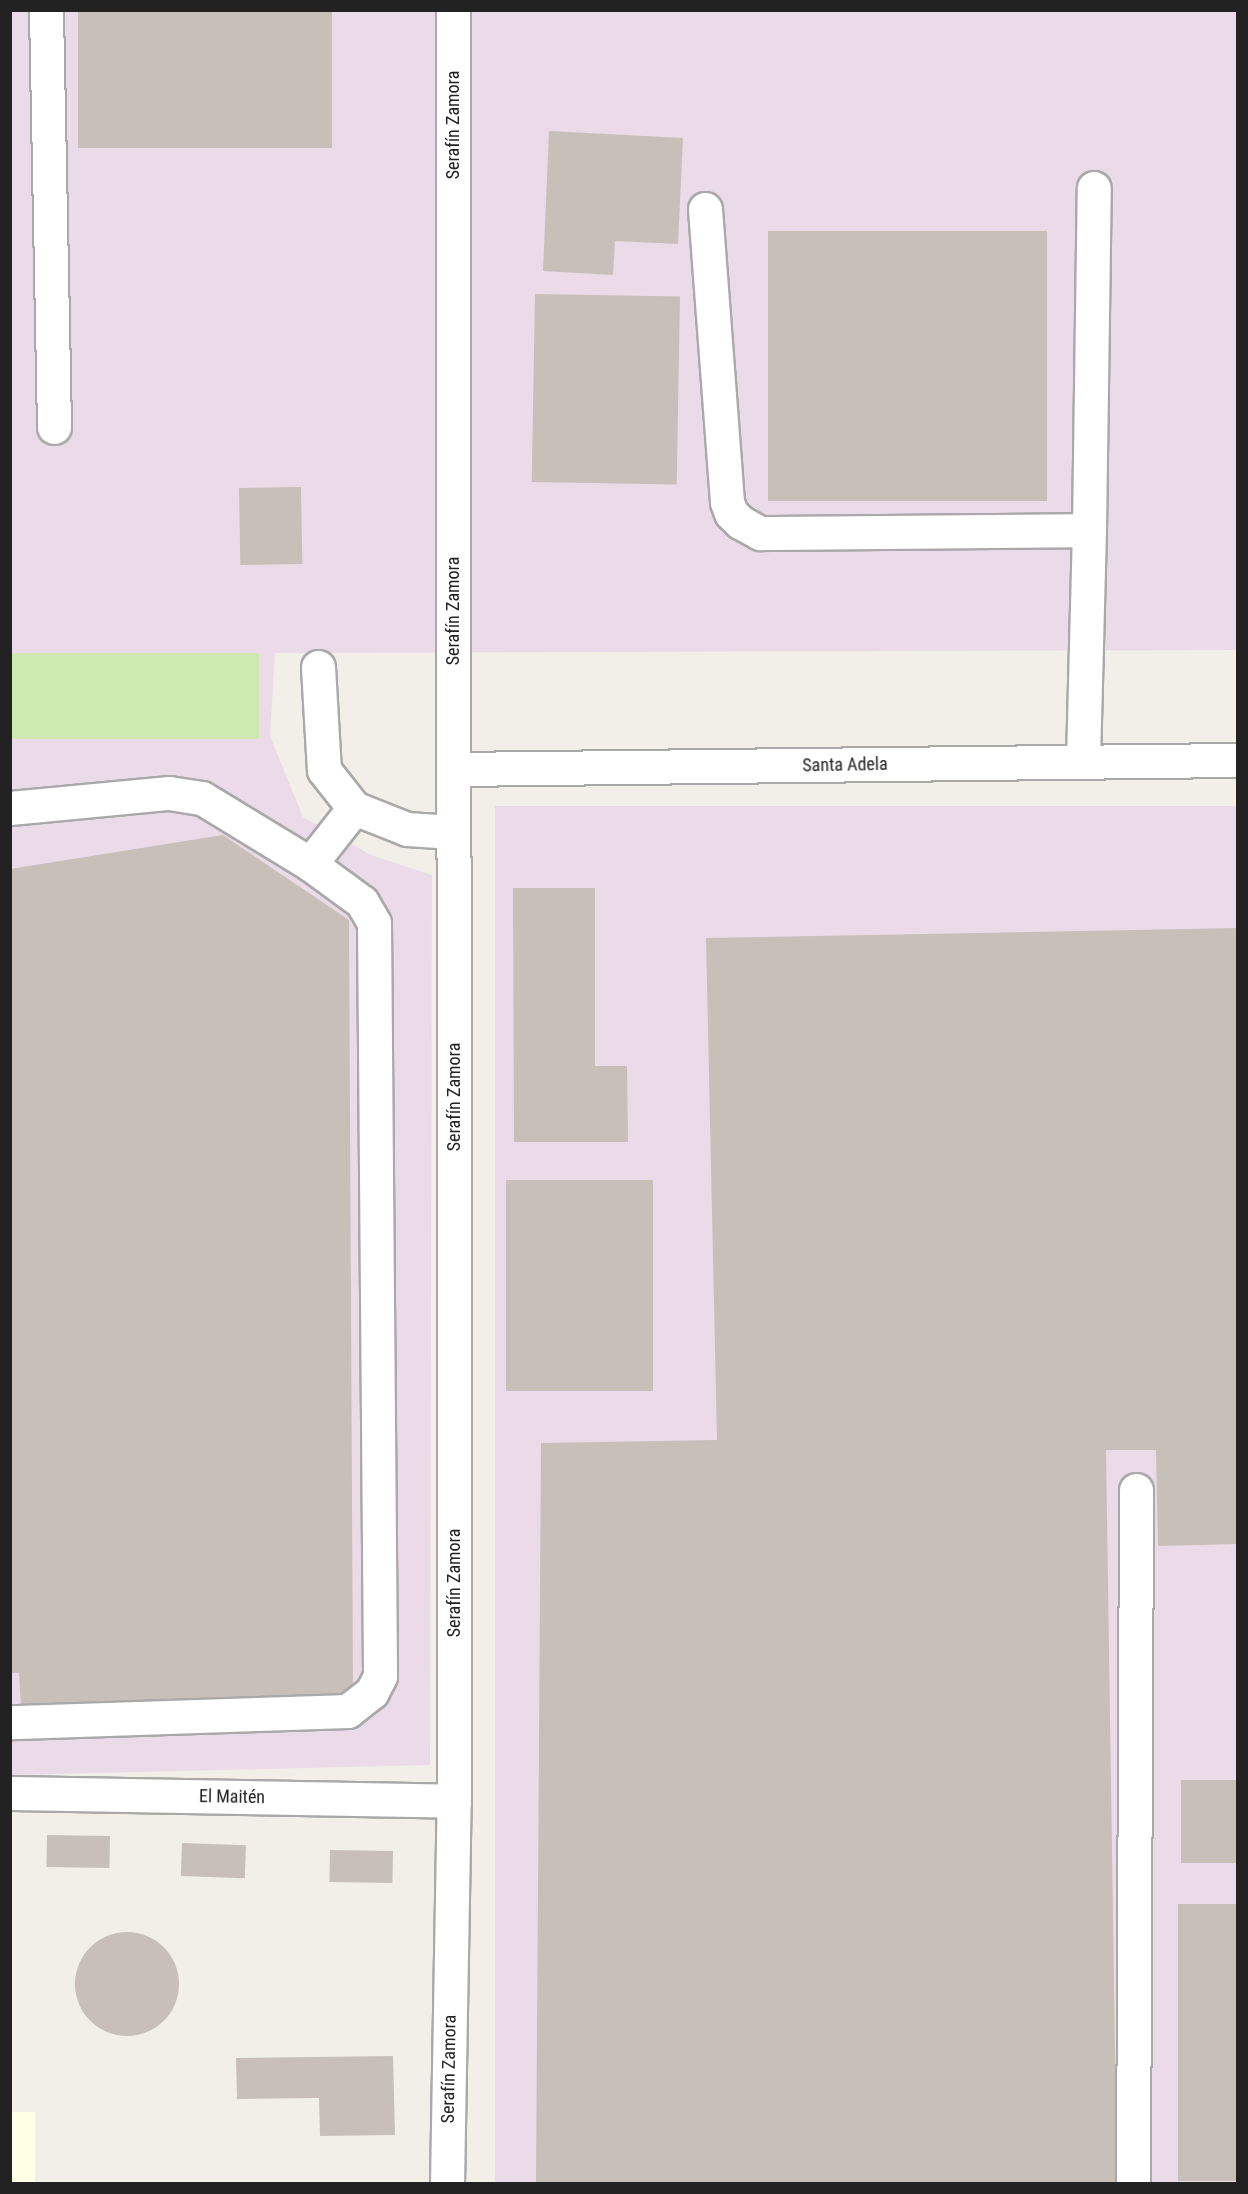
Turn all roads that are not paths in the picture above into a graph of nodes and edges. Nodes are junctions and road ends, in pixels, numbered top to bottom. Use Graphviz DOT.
graph roads {
  1 [pos="46,10"];
  2 [pos="453,10"];
  3 [pos="1094,188"];
  4 [pos="705,209"];
  5 [pos="54,427"];
  6 [pos="1089,530"];
  7 [pos="318,667"];
  8 [pos="1238,760"];
  9 [pos="1083,762"];
  10 [pos="453,769"];
  11 [pos="10,808"];
  12 [pos="354,808"];
  13 [pos="453,832"];
  14 [pos="310,864"];
  15 [pos="1136,1490"];
  16 [pos="10,1722"];
  17 [pos="10,1793"];
  18 [pos="454,1801"];
  19 [pos="447,2184"];
  20 [pos="1133,2184"];
  1 -- 5 [label="street"];
  2 -- 10 [label="street, Serafín Zamora"];
  3 -- 6 [label="street"];
  4 -- 6 [label="street"];
  6 -- 9 [label="street"];
  7 -- 12 [label="street"];
  8 -- 9 [label="street, Santa Adela"];
  9 -- 10 [label="street, Santa Adela"];
  10 -- 13 [label="street, Serafín Zamora"];
  11 -- 14 [label="street"];
  12 -- 13 [label="street"];
  12 -- 14 [label="street"];
  13 -- 18 [label="street, Serafín Zamora"];
  14 -- 16 [label="street"];
  15 -- 20 [label="street"];
  17 -- 18 [label="street, El Maitén"];
  18 -- 19 [label="street, Serafín Zamora"];
}
